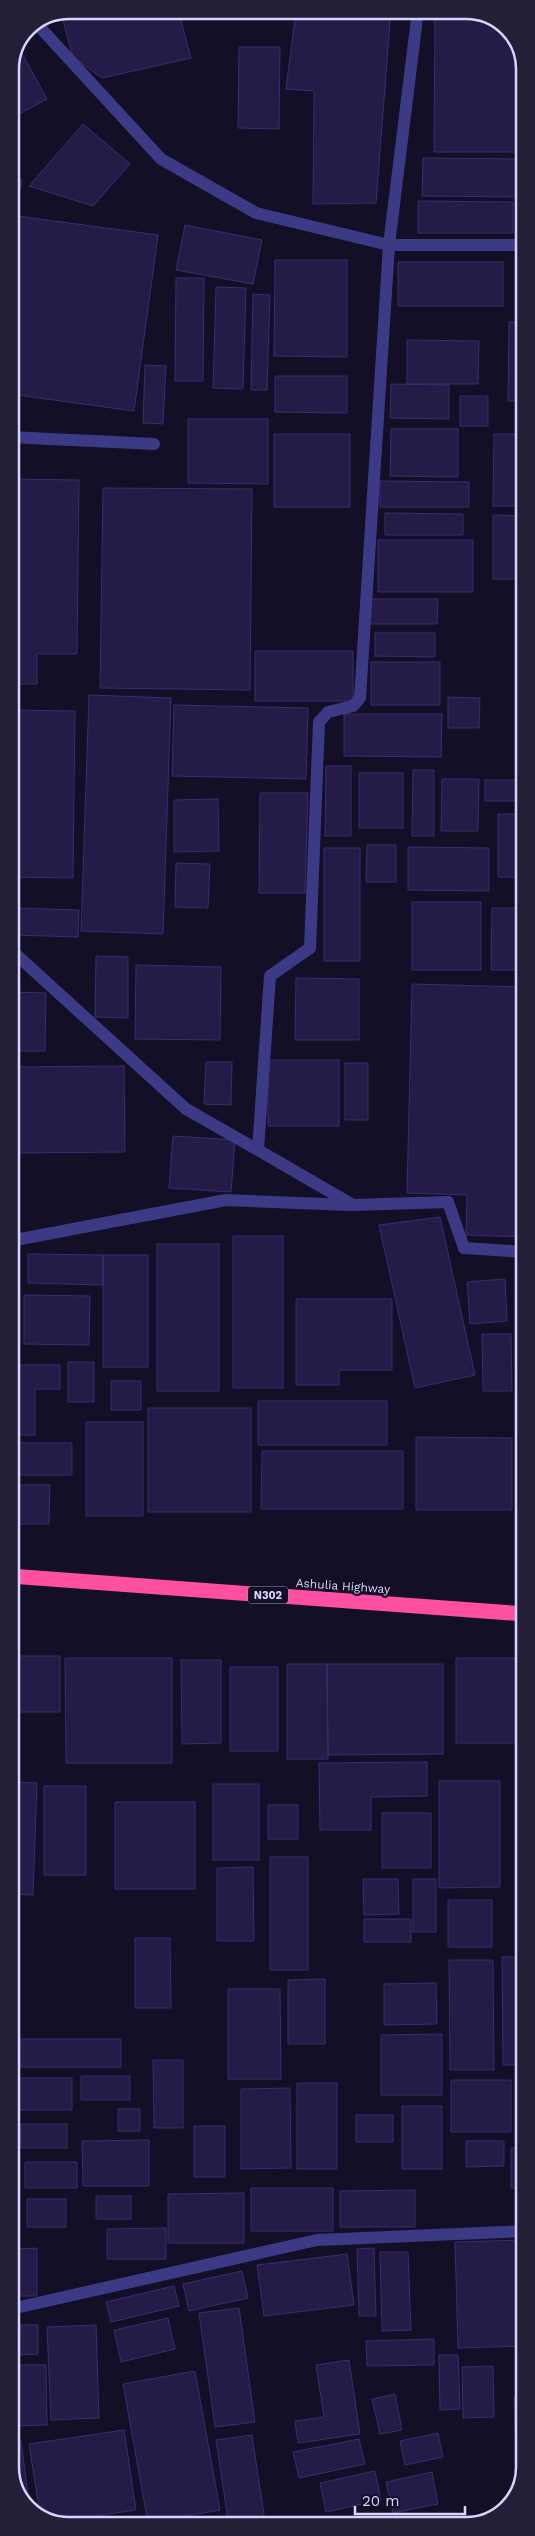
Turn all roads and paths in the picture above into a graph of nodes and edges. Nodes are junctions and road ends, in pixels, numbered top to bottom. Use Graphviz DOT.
graph roads {
  1 [pos="417,19"];
  2 [pos="40,28"];
  3 [pos="389,245"];
  4 [pos="516,245"];
  5 [pos="19,437"];
  6 [pos="154,444"];
  7 [pos="19,957"];
  8 [pos="258,1150"];
  9 [pos="352,1205"];
  10 [pos="19,1239"];
  11 [pos="516,1251"];
  12 [pos="19,1577"];
  13 [pos="516,1613"];
  14 [pos="516,2231"];
  15 [pos="19,2307"];
  1 -- 3 [label="street"];
  2 -- 3 [label="street"];
  3 -- 4 [label="street"];
  3 -- 8 [label="street"];
  5 -- 6 [label="street"];
  7 -- 8 [label="street"];
  8 -- 9 [label="street"];
  9 -- 10 [label="street"];
  9 -- 11 [label="street"];
  12 -- 13 [label="highway, Ashulia Highway / N302"];
  14 -- 15 [label="street"];
}
